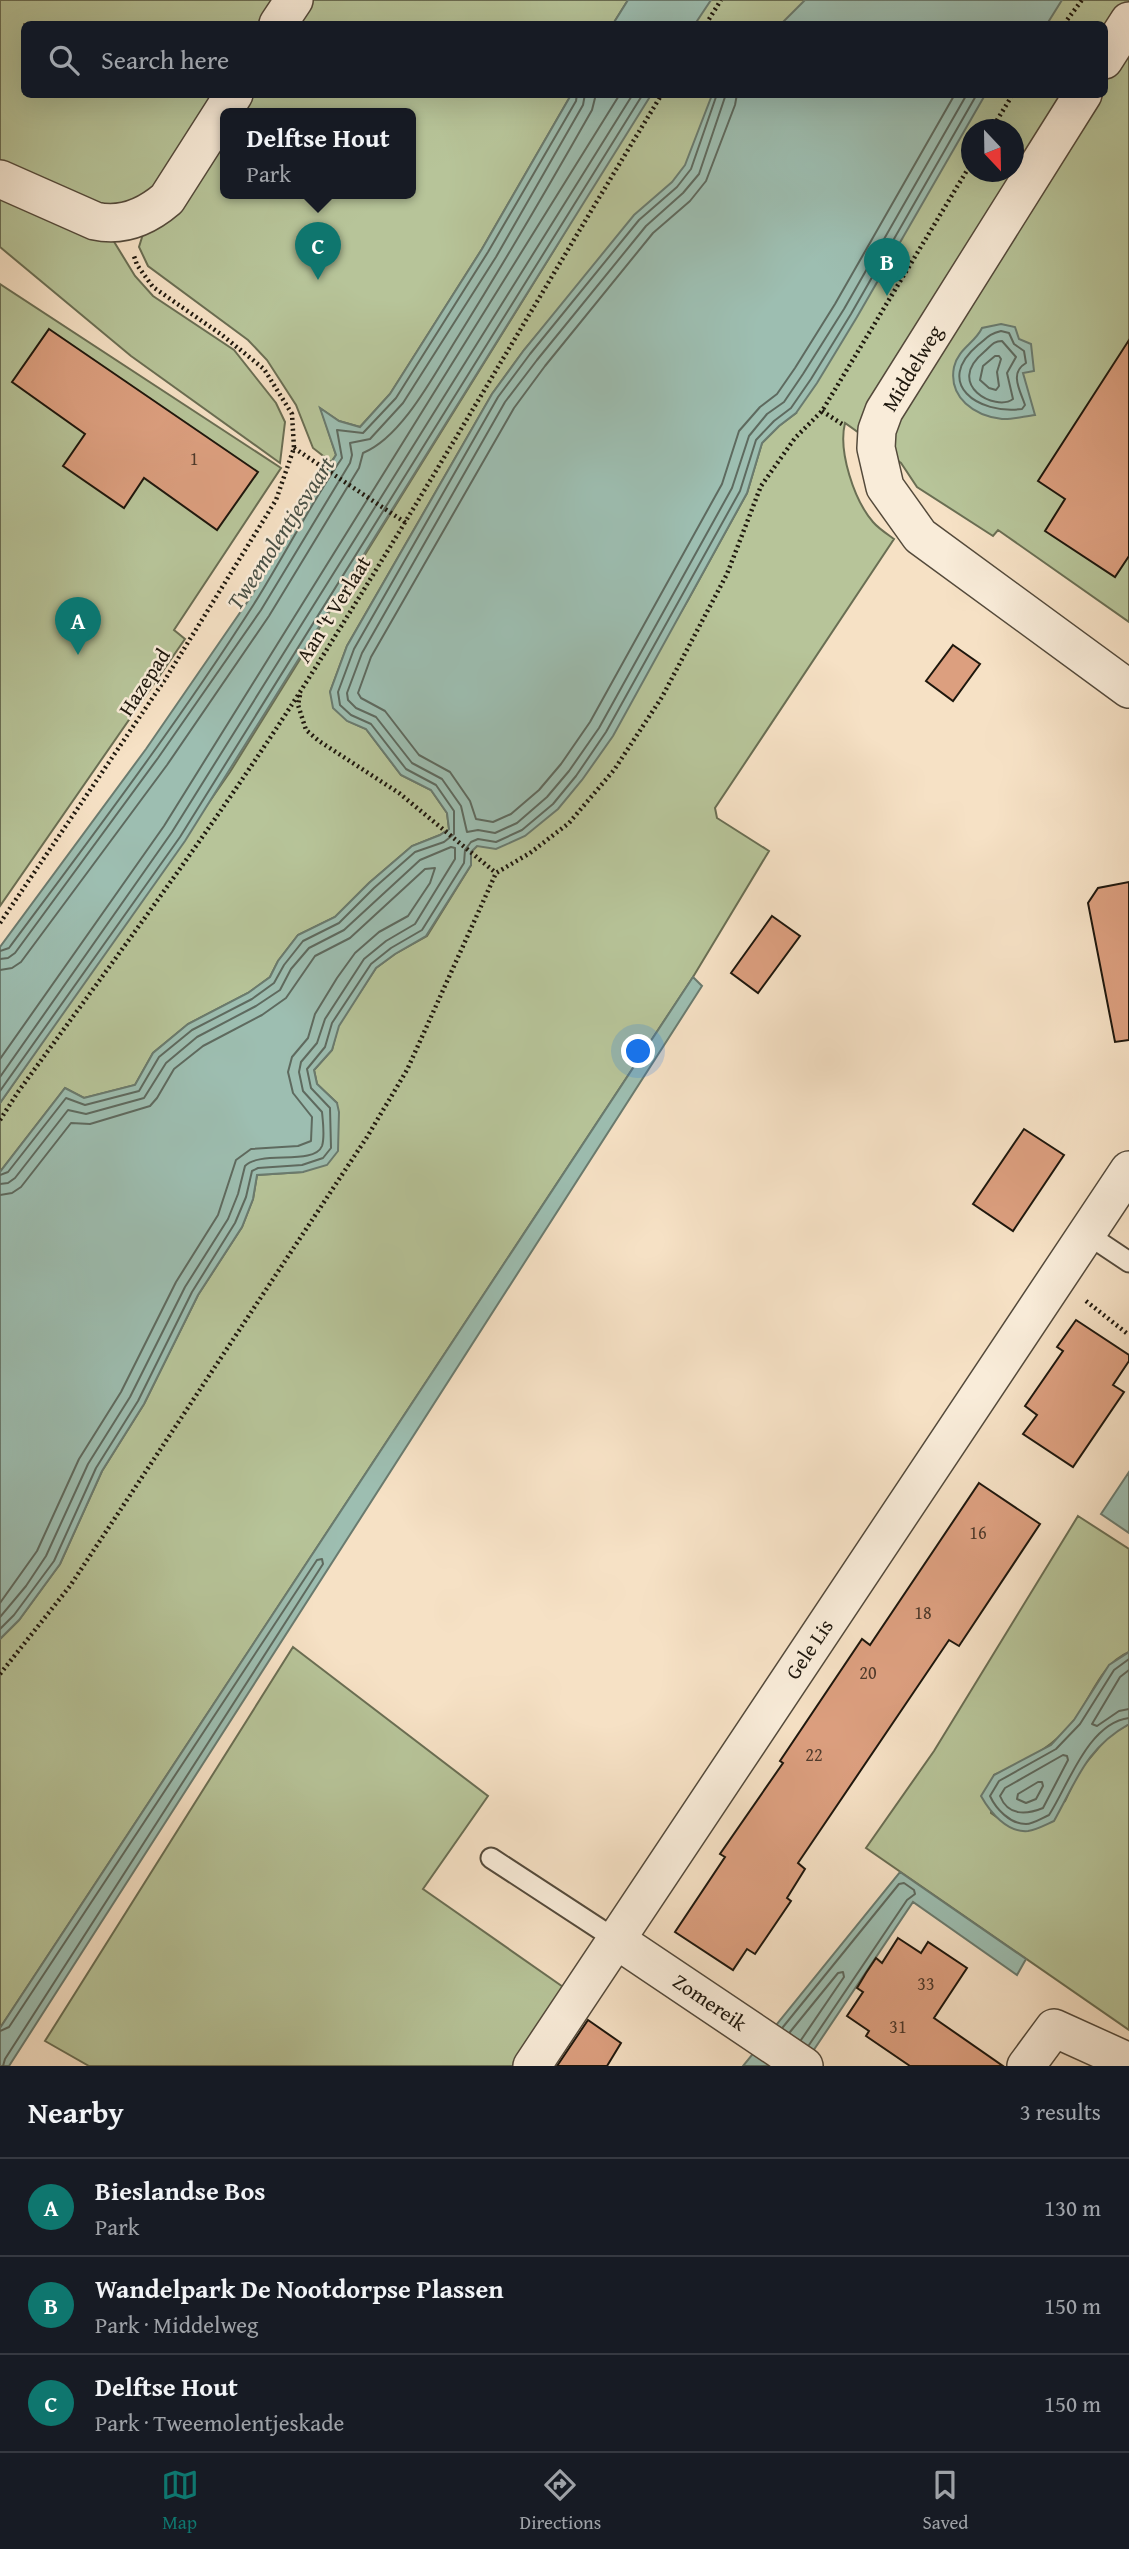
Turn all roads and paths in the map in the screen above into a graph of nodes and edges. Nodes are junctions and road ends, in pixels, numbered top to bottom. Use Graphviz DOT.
graph roads {
  1 [pos="294,0"];
  2 [pos="722,0"];
  3 [pos="1082,0"];
  4 [pos="280,21"];
  5 [pos="708,21"];
  6 [pos="1066,21"];
  7 [pos="1129,21"];
  8 [pos="1108,54"];
  9 [pos="660,98"];
  10 [pos="1011,98"];
  11 [pos="1080,98"];
  12 [pos="220,116"];
  13 [pos="998,119"];
  14 [pos="0,179"];
  15 [pos="961,179"];
  16 [pos="126,222"];
  17 [pos="294,448"];
  18 [pos="406,523"];
  19 [pos="1129,689"];
  20 [pos="301,691"];
  21 [pos="496,873"];
  22 [pos="0,923"];
  23 [pos="0,1120"];
  24 [pos="1129,1170"];
  25 [pos="1087,1234"];
  26 [pos="1129,1262"];
  27 [pos="1055,1280"];
  28 [pos="1129,1335"];
  29 [pos="0,1674"];
  30 [pos="491,1858"];
  31 [pos="615,1939"];
  32 [pos="1129,2062"];
  33 [pos="532,2066"];
  34 [pos="804,2066"];
  35 [pos="1026,2066"];
  1 -- 4 [label="street"];
  2 -- 5 [label="path"];
  3 -- 6 [label="path"];
  7 -- 8 [label="street"];
  9 -- 18 [label="path, Aan 't Verlaat"];
  10 -- 13 [label="path"];
  11 -- 19 [label="street, Middelweg"];
  12 -- 16 [label="street"];
  14 -- 16 [label="street"];
  15 -- 21 [label="path"];
  16 -- 17 [label="path"];
  17 -- 18 [label="path"];
  17 -- 22 [label="path, Hazepad"];
  18 -- 20 [label="path, Aan 't Verlaat"];
  20 -- 21 [label="path"];
  20 -- 23 [label="path, Aan 't Verlaat"];
  21 -- 29 [label="path"];
  24 -- 25 [label="street, Gele Lis"];
  25 -- 26 [label="lane"];
  25 -- 27 [label="street, Gele Lis"];
  27 -- 28 [label="path"];
  27 -- 31 [label="street, Gele Lis"];
  30 -- 31 [label="lane"];
  31 -- 33 [label="street, Gele Lis"];
  31 -- 34 [label="street, Zomereik"];
  32 -- 35 [label="street"];
}
